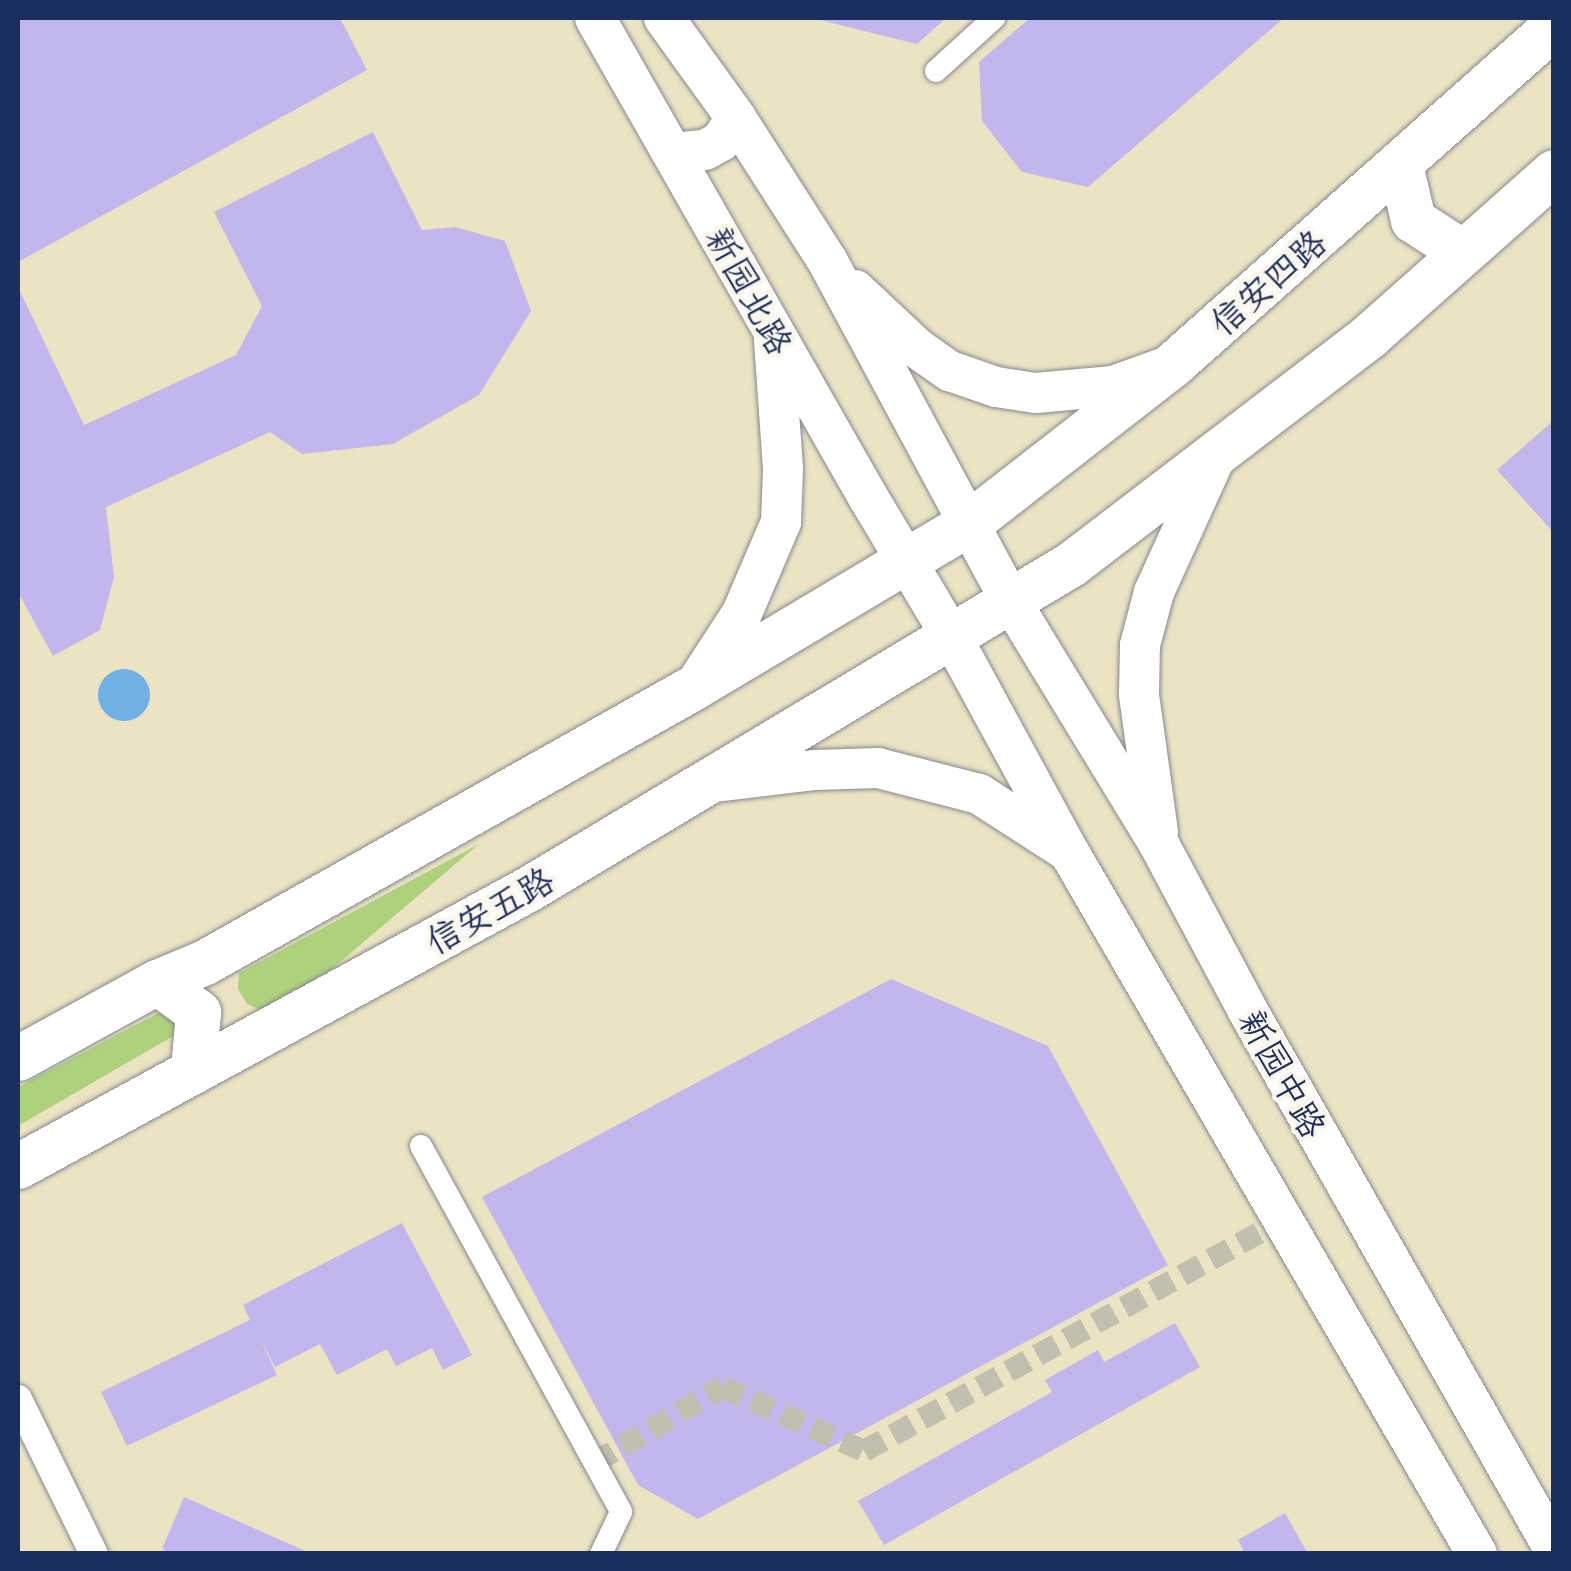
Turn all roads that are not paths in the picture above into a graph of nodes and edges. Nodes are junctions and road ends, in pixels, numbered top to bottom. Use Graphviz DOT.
graph roads {
  1 [pos="595,18"];
  2 [pos="664,18"];
  3 [pos="994,18"];
  4 [pos="1554,26"];
  5 [pos="936,71"];
  6 [pos="736,118"];
  7 [pos="674,153"];
  8 [pos="1400,165"];
  9 [pos="1554,172"];
  10 [pos="1462,252"];
  11 [pos="828,262"];
  12 [pos="774,332"];
  13 [pos="1173,364"];
  14 [pos="1215,458"];
  15 [pos="969,523"];
  16 [pos="908,563"];
  17 [pos="1010,600"];
  18 [pos="950,634"];
  19 [pos="694,687"];
  20 [pos="707,784"];
  21 [pos="1160,846"];
  22 [pos="1070,852"];
  23 [pos="157,982"];
  24 [pos="18,1058"];
  25 [pos="193,1069"];
  26 [pos="422,1146"];
  27 [pos="18,1166"];
  28 [pos="18,1399"];
  29 [pos="1554,1549"];
  30 [pos="94,1554"];
  31 [pos="601,1554"];
  32 [pos="1477,1554"];
  1 -- 7 [label="main road, 新园北路"];
  2 -- 6 [label="main road"];
  3 -- 5 [label="street"];
  4 -- 8 [label="main road, 信安四路"];
  6 -- 7 [label="main road"];
  6 -- 11 [label="main road"];
  7 -- 12 [label="main road, 新园北路"];
  8 -- 10 [label="main road"];
  8 -- 13 [label="main road, 信安四路"];
  9 -- 10 [label="main road"];
  10 -- 14 [label="main road"];
  11 -- 13 [label="main road"];
  11 -- 15 [label="main road"];
  12 -- 16 [label="main road, 新园北路"];
  12 -- 19 [label="main road"];
  13 -- 15 [label="main road, 信安四路"];
  14 -- 17 [label="main road"];
  14 -- 21 [label="main road"];
  15 -- 16 [label="main road, 信安四路"];
  15 -- 17 [label="main road, 新园中路"];
  16 -- 18 [label="main road, 新园北路"];
  16 -- 19 [label="main road"];
  17 -- 18 [label="main road, 信安五路"];
  17 -- 21 [label="main road, 新园中路"];
  18 -- 20 [label="main road, 信安五路"];
  18 -- 22 [label="main road, 新园中路"];
  19 -- 23 [label="main road"];
  20 -- 22 [label="main road"];
  20 -- 25 [label="main road, 信安五路"];
  21 -- 29 [label="main road, 新园中路"];
  22 -- 32 [label="main road, 新园中路"];
  23 -- 24 [label="main road"];
  23 -- 25 [label="main road"];
  25 -- 27 [label="main road, 信安五路"];
  26 -- 31 [label="street"];
  28 -- 30 [label="street"];
}
